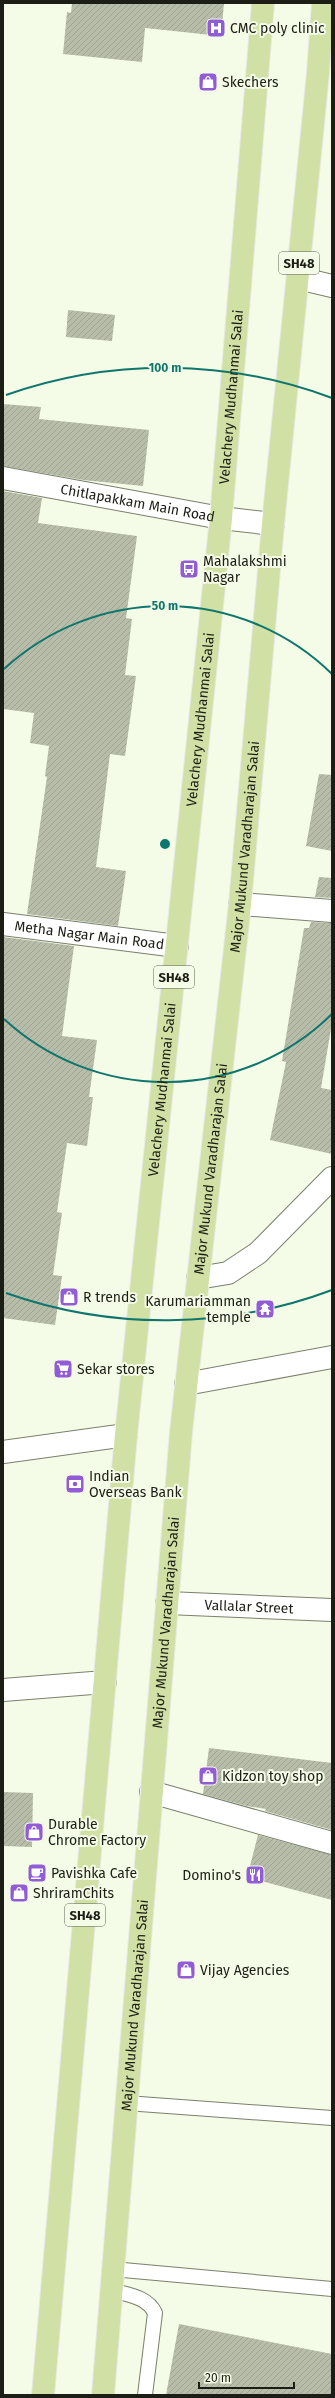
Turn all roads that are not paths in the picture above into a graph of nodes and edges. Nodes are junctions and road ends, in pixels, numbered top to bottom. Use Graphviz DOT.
graph roads {
  1 [pos="263,3"];
  2 [pos="323,3"];
  3 [pos="325,74"];
  4 [pos="298,278"];
  5 [pos="332,286"];
  6 [pos="3,478"];
  7 [pos="221,518"];
  8 [pos="273,524"];
  9 [pos="240,904"];
  10 [pos="332,911"];
  11 [pos="3,924"];
  12 [pos="177,946"];
  13 [pos="332,1178"];
  14 [pos="198,1278"];
  15 [pos="332,1357"];
  16 [pos="186,1384"];
  17 [pos="126,1435"];
  18 [pos="3,1452"];
  19 [pos="167,1603"];
  20 [pos="332,1610"];
  21 [pos="105,1682"];
  22 [pos="3,1690"];
  23 [pos="151,1792"];
  24 [pos="332,1843"];
  25 [pos="126,2103"];
  26 [pos="332,2118"];
  27 [pos="112,2269"];
  28 [pos="332,2289"];
  29 [pos="111,2290"];
  30 [pos="43,2395"];
  31 [pos="103,2395"];
  32 [pos="145,2395"];
  1 -- 7 [label="main road, Velachery Mudhanmai Salai / SH48"];
  2 -- 3 [label="main road, SH48"];
  3 -- 4 [label="main road, SH48"];
  4 -- 5 [label="street"];
  4 -- 8 [label="main road, SH48"];
  6 -- 7 [label="street, Chitlapakkam Main Road"];
  7 -- 8 [label="street, Chitlapakkam Main Road"];
  7 -- 12 [label="main road, Velachery Mudhanmai Salai / SH48"];
  8 -- 9 [label="main road, Major Mukund Varadharajan Salai / SH48"];
  9 -- 10 [label="street"];
  9 -- 14 [label="main road, Major Mukund Varadharajan Salai / SH48"];
  11 -- 12 [label="street, Metha Nagar Main Road"];
  12 -- 17 [label="main road, Velachery Mudhanmai Salai / SH48"];
  13 -- 14 [label="street"];
  14 -- 16 [label="main road, Major Mukund Varadharajan Salai / SH48"];
  15 -- 16 [label="street"];
  16 -- 19 [label="main road, Major Mukund Varadharajan Salai / SH48"];
  17 -- 18 [label="street"];
  17 -- 21 [label="main road, SH48"];
  19 -- 20 [label="street, Vallalar Street"];
  19 -- 23 [label="main road, Major Mukund Varadharajan Salai / SH48"];
  21 -- 22 [label="street"];
  21 -- 30 [label="main road, SH48"];
  23 -- 24 [label="street"];
  23 -- 25 [label="main road, Major Mukund Varadharajan Salai / SH48"];
  25 -- 26 [label="lane"];
  25 -- 27 [label="main road, Major Mukund Varadharajan Salai / SH48"];
  27 -- 28 [label="lane"];
  27 -- 29 [label="main road, Major Mukund Varadharajan Salai / SH48"];
  29 -- 31 [label="main road, Major Mukund Varadharajan Salai / SH48"];
  29 -- 32 [label="lane"];
}
